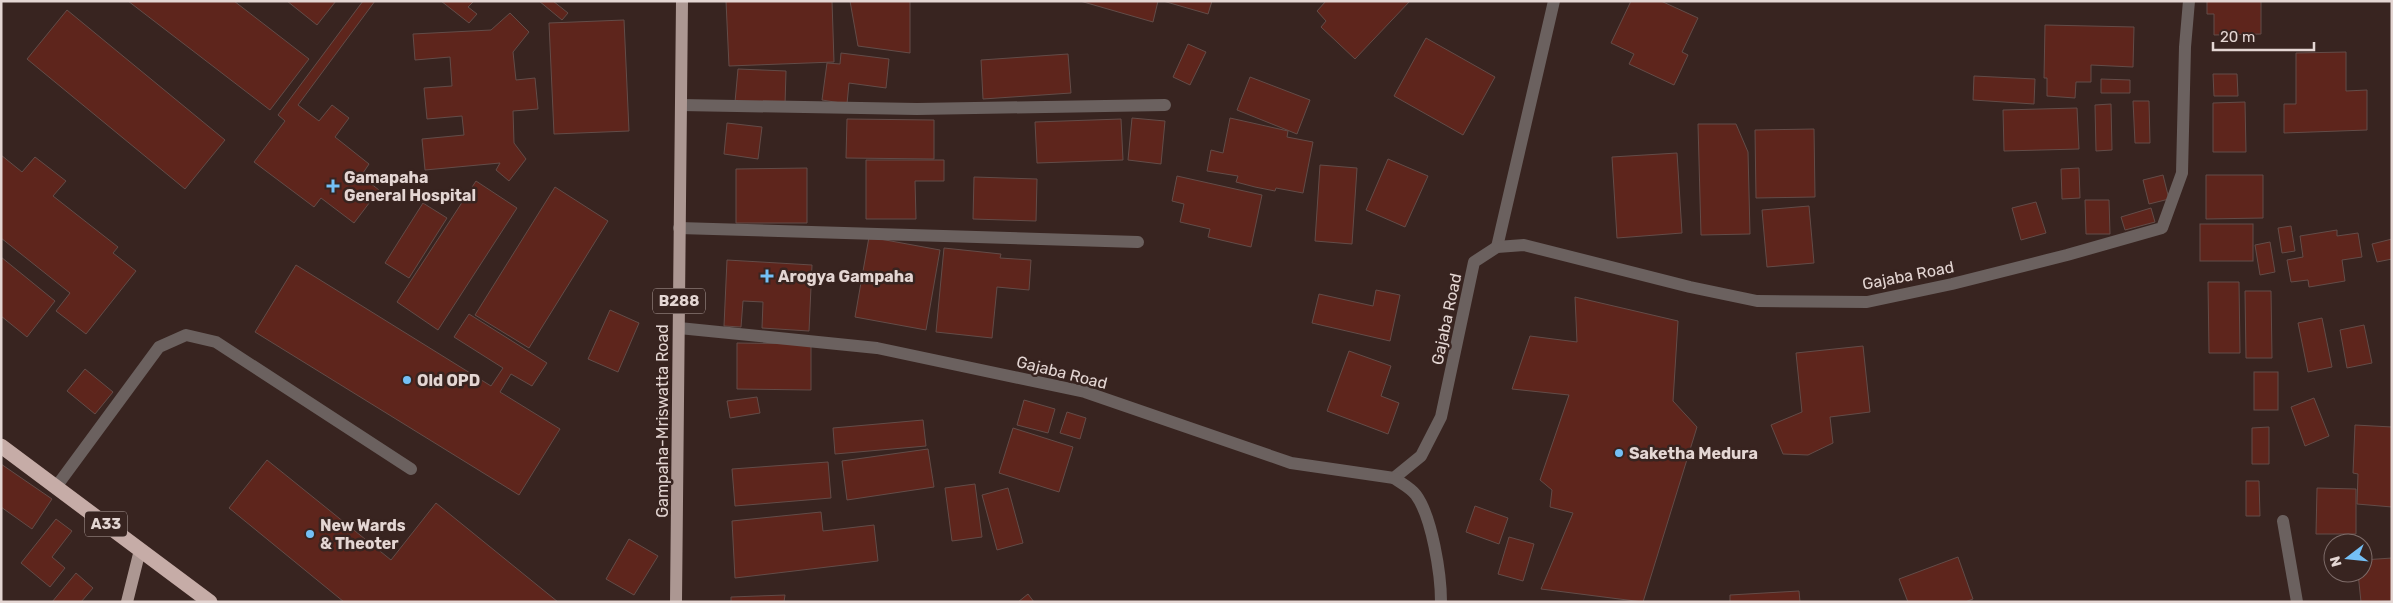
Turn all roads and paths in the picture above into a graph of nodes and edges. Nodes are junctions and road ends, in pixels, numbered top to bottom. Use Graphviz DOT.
graph roads {
  1 [pos="682,1"];
  2 [pos="1554,1"];
  3 [pos="2190,1"];
  4 [pos="681,105"];
  5 [pos="1165,105"];
  6 [pos="680,228"];
  7 [pos="1138,242"];
  8 [pos="1497,247"];
  9 [pos="679,328"];
  10 [pos="1,446"];
  11 [pos="411,469"];
  12 [pos="1394,478"];
  13 [pos="56,487"];
  14 [pos="2283,521"];
  15 [pos="140,550"];
  16 [pos="126,602"];
  17 [pos="210,602"];
  18 [pos="676,602"];
  19 [pos="1441,602"];
  20 [pos="2297,602"];
  1 -- 4 [label="main road, Gampaha-Mriswatta Road / B288"];
  2 -- 8 [label="street"];
  3 -- 8 [label="street, Gajaba Road"];
  4 -- 5 [label="street"];
  4 -- 6 [label="main road, Gampaha-Mriswatta Road / B288"];
  6 -- 7 [label="street"];
  6 -- 9 [label="main road, Gampaha-Mriswatta Road / B288"];
  8 -- 12 [label="street, Gajaba Road"];
  9 -- 12 [label="street, Gajaba Road"];
  9 -- 18 [label="main road, Gampaha-Mriswatta Road / B288"];
  10 -- 13 [label="highway, A33"];
  11 -- 13 [label="street"];
  12 -- 19 [label="street"];
  13 -- 15 [label="highway, A33"];
  14 -- 20 [label="street"];
  15 -- 16 [label="main road"];
  15 -- 17 [label="highway, A33"];
}
